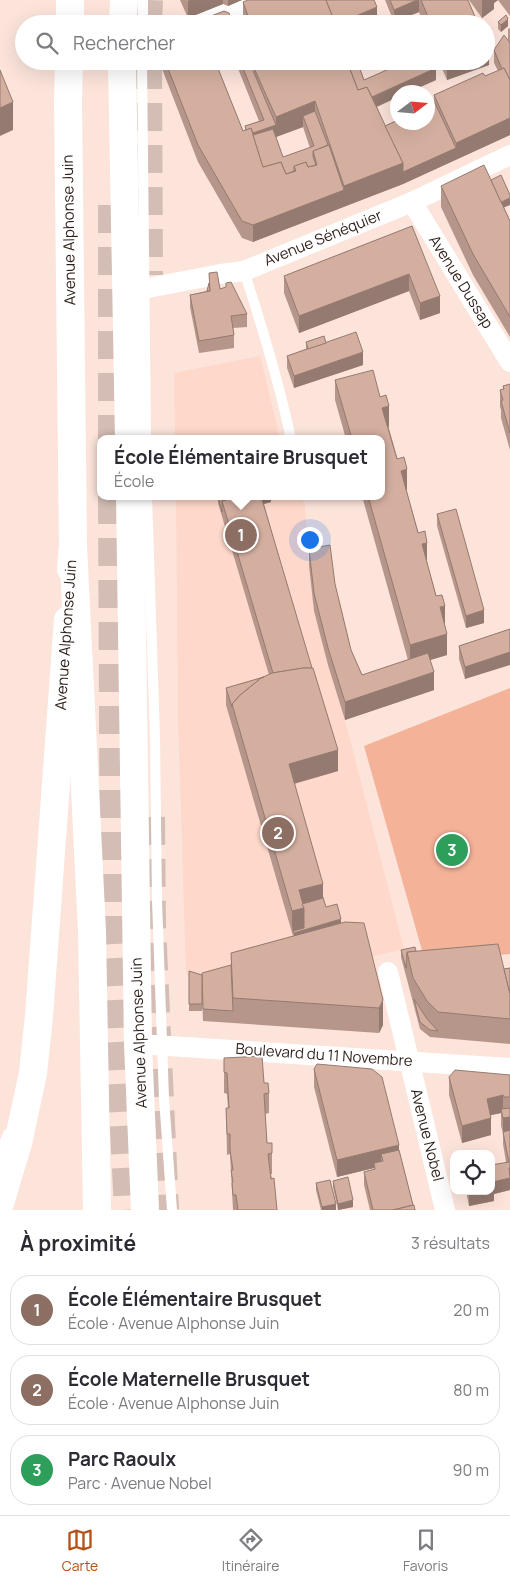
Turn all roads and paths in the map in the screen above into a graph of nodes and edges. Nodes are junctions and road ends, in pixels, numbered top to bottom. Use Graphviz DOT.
graph roads {
  1 [pos="70,0"];
  2 [pos="124,0"];
  3 [pos="143,0"];
  4 [pos="255,0"];
  5 [pos="70,15"];
  6 [pos="123,15"];
  7 [pos="143,15"];
  8 [pos="219,15"];
  9 [pos="69,70"];
  10 [pos="123,70"];
  11 [pos="142,70"];
  12 [pos="510,154"];
  13 [pos="412,202"];
  14 [pos="244,271"];
  15 [pos="136,290"];
  16 [pos="510,362"];
  17 [pos="129,435"];
  18 [pos="146,435"];
  19 [pos="289,435"];
  20 [pos="130,500"];
  21 [pos="148,500"];
  22 [pos="73,546"];
  23 [pos="388,972"];
  24 [pos="150,1044"];
  25 [pos="408,1061"];
  26 [pos="510,1068"];
  27 [pos="32,1073"];
  28 [pos="0,1153"];
  29 [pos="0,1203"];
  30 [pos="97,1210"];
  31 [pos="145,1210"];
  32 [pos="172,1210"];
  33 [pos="445,1210"];
  1 -- 5 [label="main road"];
  2 -- 6 [label="main road"];
  3 -- 7 [label="lane"];
  4 -- 8 [label="street"];
  9 -- 22 [label="main road, Avenue Alphonse Juin"];
  10 -- 15 [label="main road"];
  11 -- 15 [label="lane"];
  12 -- 13 [label="street, Avenue Sénéquier"];
  13 -- 14 [label="street, Avenue Sénéquier"];
  13 -- 16 [label="street, Avenue Dussap"];
  14 -- 15 [label="street, Avenue Sénéquier"];
  14 -- 19 [label="lane"];
  15 -- 17 [label="main road"];
  15 -- 18 [label="lane"];
  20 -- 24 [label="main road, Avenue Alphonse Juin"];
  21 -- 24 [label="lane"];
  22 -- 27 [label="main road, Avenue Alphonse Juin"];
  22 -- 30 [label="main road"];
  23 -- 25 [label="street, Avenue Nobel"];
  24 -- 25 [label="street, Boulevard du 11 Novembre"];
  24 -- 31 [label="main road, Avenue Alphonse Juin"];
  24 -- 32 [label="lane"];
  25 -- 26 [label="street, Boulevard du 11 Novembre"];
  25 -- 33 [label="street, Avenue Nobel"];
  27 -- 28 [label="lane"];
  27 -- 29 [label="main road, Avenue Alphonse Juin"];
}
